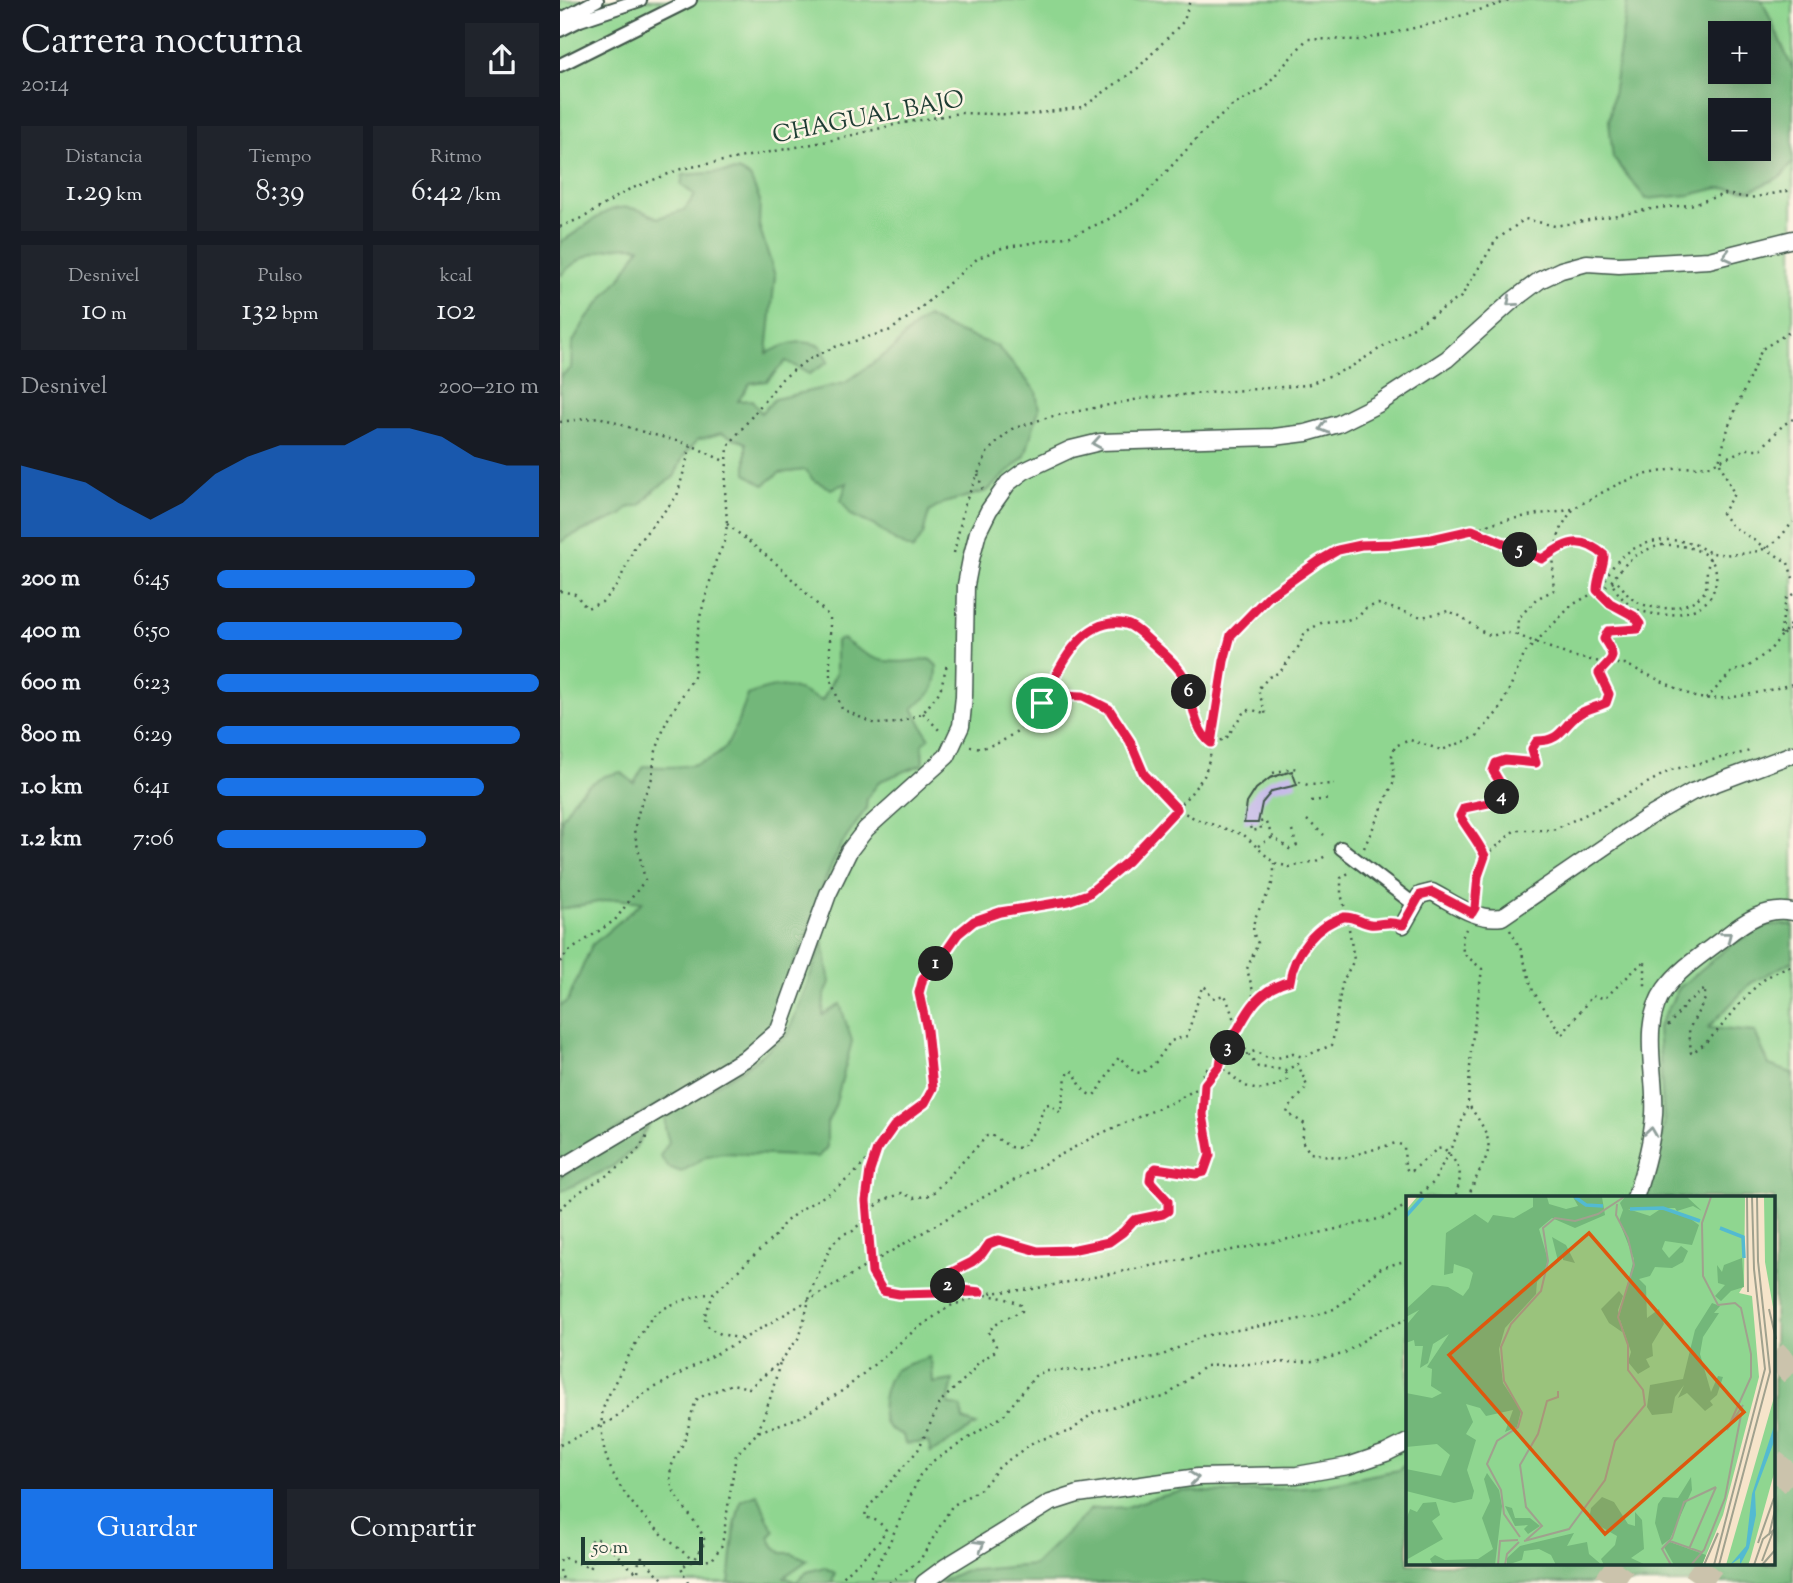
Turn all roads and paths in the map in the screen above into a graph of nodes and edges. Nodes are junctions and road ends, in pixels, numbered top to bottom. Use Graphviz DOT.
graph roads {
  1 [pos="597,0"];
  2 [pos="640,0"];
  3 [pos="690,0"];
  4 [pos="1190,0"];
  5 [pos="1513,0"];
  6 [pos="560,20"];
  7 [pos="560,30"];
  8 [pos="560,65"];
  9 [pos="1793,190"];
  10 [pos="560,227"];
  11 [pos="1793,239"];
  12 [pos="1793,330"];
  13 [pos="1793,419"];
  14 [pos="560,422"];
  15 [pos="691,445"];
  16 [pos="1719,461"];
  17 [pos="727,463"];
  18 [pos="1576,507"];
  19 [pos="1793,522"];
  20 [pos="727,524"];
  21 [pos="1472,530"];
  22 [pos="1765,549"];
  23 [pos="1556,550"];
  24 [pos="1711,553"];
  25 [pos="1709,559"];
  26 [pos="952,562"];
  27 [pos="1793,578"];
  28 [pos="1611,582"];
  29 [pos="1603,586"];
  30 [pos="1597,590"];
  31 [pos="560,591"];
  32 [pos="1793,594"];
  33 [pos="1793,621"];
  34 [pos="1793,628"];
  35 [pos="1517,635"];
  36 [pos="1780,636"];
  37 [pos="1536,641"];
  38 [pos="950,653"];
  39 [pos="1611,664"];
  40 [pos="1793,684"];
  41 [pos="1706,699"];
  42 [pos="1042,703"];
  43 [pos="923,713"];
  44 [pos="952,742"];
  45 [pos="1211,743"];
  46 [pos="1754,750"];
  47 [pos="1793,754"];
  48 [pos="1300,769"];
  49 [pos="1273,773"];
  50 [pos="1299,782"];
  51 [pos="1334,784"];
  52 [pos="1331,799"];
  53 [pos="1311,801"];
  54 [pos="1177,809"];
  55 [pos="1307,820"];
  56 [pos="1250,827"];
  57 [pos="1292,831"];
  58 [pos="1324,835"];
  59 [pos="1273,837"];
  60 [pos="1258,846"];
  61 [pos="1341,848"];
  62 [pos="1298,850"];
  63 [pos="1292,851"];
  64 [pos="1485,856"];
  65 [pos="1358,862"];
  66 [pos="1274,863"];
  67 [pos="1415,905"];
  68 [pos="1793,912"];
  69 [pos="1472,913"];
  70 [pos="1347,916"];
  71 [pos="1403,925"];
  72 [pos="560,962"];
  73 [pos="1253,1003"];
  74 [pos="1236,1032"];
  75 [pos="1248,1055"];
  76 [pos="1220,1065"];
  77 [pos="1286,1070"];
  78 [pos="1205,1084"];
  79 [pos="1468,1104"];
  80 [pos="649,1134"];
  81 [pos="877,1150"];
  82 [pos="1448,1153"];
  83 [pos="560,1169"];
  84 [pos="1417,1196"];
  85 [pos="1456,1196"];
  86 [pos="1469,1196"];
  87 [pos="1636,1196"];
  88 [pos="1406,1205"];
  89 [pos="560,1209"];
  90 [pos="866,1219"];
  91 [pos="1406,1261"];
  92 [pos="871,1264"];
  93 [pos="980,1292"];
  94 [pos="714,1293"];
  95 [pos="985,1294"];
  96 [pos="810,1299"];
  97 [pos="1406,1320"];
  98 [pos="743,1339"];
  99 [pos="780,1362"];
  100 [pos="602,1425"];
  101 [pos="758,1432"];
  102 [pos="1406,1443"];
  103 [pos="560,1445"];
  104 [pos="560,1561"];
  105 [pos="694,1561"];
  106 [pos="560,1570"];
  107 [pos="564,1583"];
  108 [pos="667,1583"];
  109 [pos="688,1583"];
  110 [pos="842,1583"];
  111 [pos="867,1583"];
  112 [pos="889,1583"];
  113 [pos="924,1583"];
  1 -- 6 [label="street"];
  2 -- 7 [label="street"];
  3 -- 8 [label="street"];
  4 -- 10 [label="path, CHAGUAL BAJO"];
  5 -- 17 [label="path"];
  9 -- 26 [label="path"];
  11 -- 44 [label="street, one-way"];
  12 -- 16 [label="path"];
  13 -- 16 [label="path"];
  14 -- 15 [label="path"];
  15 -- 17 [label="path"];
  15 -- 31 [label="path"];
  16 -- 18 [label="path"];
  16 -- 22 [label="path"];
  17 -- 20 [label="path"];
  18 -- 21 [label="path"];
  18 -- 23 [label="path"];
  19 -- 22 [label="path"];
  20 -- 43 [label="path"];
  20 -- 72 [label="path"];
  21 -- 23 [label="path"];
  21 -- 45 [label="path"];
  22 -- 24 [label="path"];
  22 -- 27 [label="path"];
  23 -- 30 [label="path"];
  23 -- 35 [label="path"];
  24 -- 25 [label="path"];
  24 -- 29 [label="path"];
  25 -- 28 [label="path"];
  25 -- 28 [label="path"];
  25 -- 28 [label="path"];
  28 -- 29 [label="path"];
  29 -- 30 [label="path"];
  30 -- 37 [label="path"];
  30 -- 39 [label="path"];
  32 -- 36 [label="path"];
  33 -- 36 [label="path"];
  34 -- 36 [label="path"];
  35 -- 37 [label="path"];
  35 -- 45 [label="path"];
  36 -- 41 [label="path"];
  37 -- 39 [label="path"];
  37 -- 65 [label="path"];
  38 -- 43 [label="path"];
  39 -- 41 [label="path"];
  39 -- 64 [label="path"];
  40 -- 41 [label="path"];
  42 -- 44 [label="path"];
  42 -- 45 [label="path"];
  42 -- 54 [label="path"];
  43 -- 44 [label="path"];
  44 -- 83 [label="street"];
  45 -- 54 [label="path"];
  46 -- 64 [label="path"];
  47 -- 69 [label="street"];
  48 -- 49 [label="path"];
  50 -- 51 [label="path"];
  52 -- 53 [label="path"];
  54 -- 60 [label="path"];
  54 -- 81 [label="path"];
  55 -- 58 [label="path"];
  56 -- 59 [label="path"];
  57 -- 62 [label="path"];
  59 -- 60 [label="path"];
  59 -- 63 [label="path"];
  60 -- 66 [label="path"];
  61 -- 65 [label="street"];
  61 -- 66 [label="path"];
  64 -- 69 [label="path"];
  65 -- 67 [label="street"];
  65 -- 70 [label="path"];
  66 -- 73 [label="path"];
  67 -- 69 [label="street"];
  67 -- 71 [label="street"];
  87 -- 68 [label="street, one-way"];
  69 -- 79 [label="path"];
  70 -- 71 [label="path"];
  70 -- 73 [label="path"];
  70 -- 75 [label="path"];
  73 -- 74 [label="path"];
  74 -- 75 [label="path"];
  74 -- 76 [label="path"];
  74 -- 90 [label="path"];
  75 -- 76 [label="path"];
  75 -- 77 [label="path"];
  76 -- 77 [label="path"];
  76 -- 78 [label="path"];
  76 -- 78 [label="path"];
  77 -- 82 [label="path"];
  78 -- 92 [label="path"];
  78 -- 93 [label="path"];
  79 -- 82 [label="path"];
  79 -- 86 [label="path"];
  80 -- 89 [label="path"];
  81 -- 90 [label="path"];
  81 -- 94 [label="path"];
  82 -- 84 [label="path"];
  82 -- 85 [label="path"];
  88 -- 95 [label="path"];
  90 -- 92 [label="path"];
  90 -- 96 [label="path"];
  91 -- 111 [label="path"];
  92 -- 93 [label="path"];
  92 -- 96 [label="path"];
  93 -- 95 [label="path"];
  94 -- 98 [label="path"];
  94 -- 100 [label="path"];
  95 -- 101 [label="path"];
  95 -- 110 [label="path"];
  96 -- 98 [label="path"];
  96 -- 99 [label="path"];
  97 -- 112 [label="path"];
  98 -- 100 [label="path"];
  99 -- 101 [label="path"];
  99 -- 105 [label="path"];
  100 -- 103 [label="path"];
  100 -- 105 [label="path"];
  101 -- 105 [label="path"];
  113 -- 102 [label="street, one-way"];
  104 -- 108 [label="path"];
  105 -- 109 [label="path"];
  106 -- 107 [label="path"];
}
